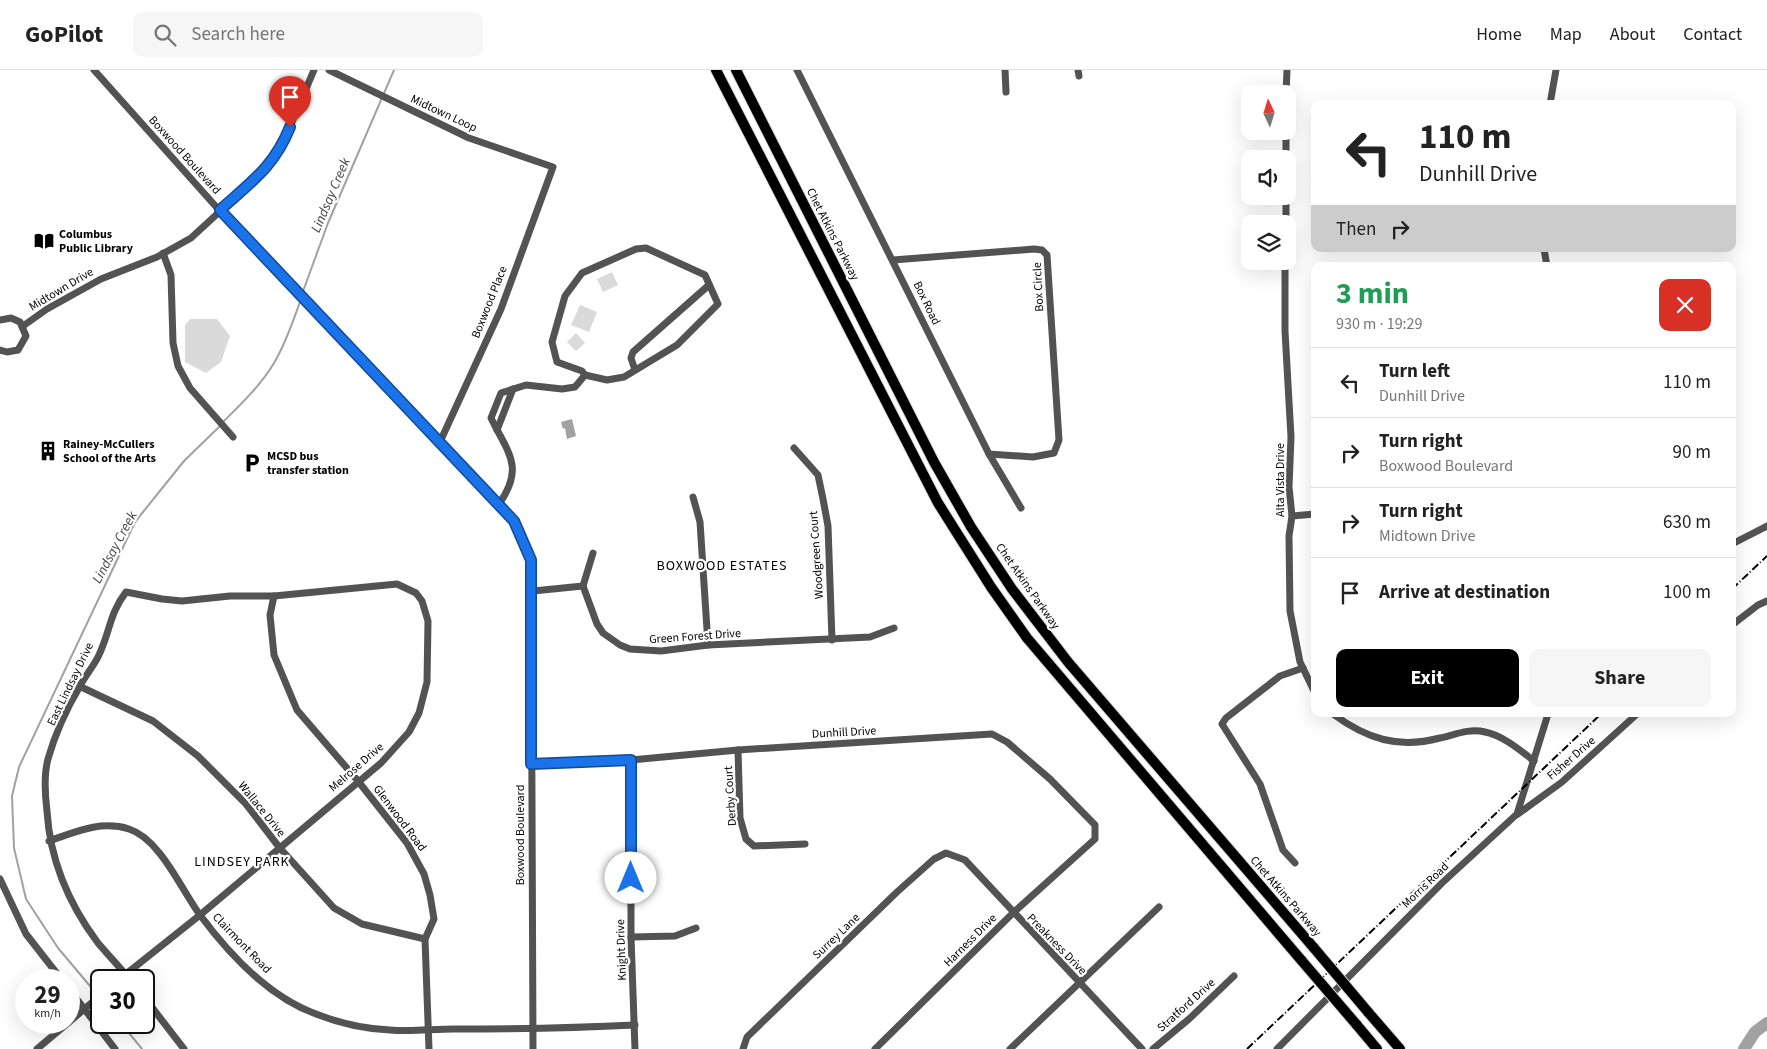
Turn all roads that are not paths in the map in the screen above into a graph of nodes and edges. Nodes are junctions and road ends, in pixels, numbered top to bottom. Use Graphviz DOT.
graph roads {
  1 [pos="94,70"];
  2 [pos="314,70"];
  3 [pos="329,70"];
  4 [pos="716,70"];
  5 [pos="736,70"];
  6 [pos="797,70"];
  7 [pos="1005,70"];
  8 [pos="1287,70"];
  9 [pos="1556,70"];
  10 [pos="1286,85"];
  11 [pos="1006,92"];
  12 [pos="1551,100"];
  13 [pos="553,167"];
  14 [pos="220,210"];
  15 [pos="163,253"];
  16 [pos="893,260"];
  17 [pos="1286,270"];
  18 [pos="709,285"];
  19 [pos="0,320"];
  20 [pos="23,326"];
  21 [pos="1,352"];
  22 [pos="635,370"];
  23 [pos="585,375"];
  24 [pos="513,389"];
  25 [pos="496,403"];
  26 [pos="505,406"];
  27 [pos="496,430"];
  28 [pos="233,437"];
  29 [pos="439,444"];
  30 [pos="794,448"];
  31 [pos="989,454"];
  32 [pos="693,497"];
  33 [pos="499,504"];
  34 [pos="1021,508"];
  35 [pos="1311,514"];
  36 [pos="1292,516"];
  37 [pos="1767,526"];
  38 [pos="1736,542"];
  39 [pos="593,553"];
  40 [pos="583,586"];
  41 [pos="533,591"];
  42 [pos="130,593"];
  43 [pos="274,596"];
  44 [pos="1767,601"];
  45 [pos="1736,622"];
  46 [pos="894,628"];
  47 [pos="832,640"];
  48 [pos="708,645"];
  49 [pos="1303,668"];
  50 [pos="1311,685"];
  51 [pos="80,686"];
  52 [pos="1338,717"];
  53 [pos="1547,717"];
  54 [pos="1634,717"];
  55 [pos="738,750"];
  56 [pos="631,760"];
  57 [pos="1534,760"];
  58 [pos="531,764"];
  59 [pos="358,781"];
  60 [pos="1517,814"];
  61 [pos="49,841"];
  62 [pos="805,844"];
  63 [pos="279,847"];
  64 [pos="1084,849"];
  65 [pos="955,856"];
  66 [pos="1295,863"];
  67 [pos="0,879"];
  68 [pos="1159,907"];
  69 [pos="1013,913"];
  70 [pos="200,915"];
  71 [pos="696,928"];
  72 [pos="631,937"];
  73 [pos="425,940"];
  74 [pos="53,969"];
  75 [pos="121,969"];
  76 [pos="137,969"];
  77 [pos="1234,976"];
  78 [pos="1080,984"];
  79 [pos="80,1004"];
  80 [pos="90,1005"];
  81 [pos="84,1009"];
  82 [pos="155,1011"];
  83 [pos="80,1012"];
  84 [pos="635,1025"];
  85 [pos="429,1029"];
  86 [pos="532,1029"];
  87 [pos="55,1034"];
  88 [pos="37,1049"];
  89 [pos="115,1049"];
  90 [pos="184,1049"];
  91 [pos="429,1049"];
  92 [pos="532,1049"];
  93 [pos="635,1049"];
  94 [pos="743,1049"];
  95 [pos="875,1049"];
  96 [pos="1010,1049"];
  97 [pos="1142,1049"];
  98 [pos="1152,1049"];
  99 [pos="1277,1049"];
  100 [pos="1377,1049"];
  101 [pos="1400,1049"];
  1 -- 14 [label="street, Boxwood Boulevard"];
  2 -- 14 [label="street, Midtown Drive"];
  3 -- 13 [label="street, Midtown Loop"];
  4 -- 100 [label="highway, bridge"];
  5 -- 101 [label="highway, Chet Atkins Parkway, bridge"];
  6 -- 16 [label="street, Box Road"];
  7 -- 11 [label="street"];
  8 -- 10 [label="street"];
  9 -- 12 [label="street"];
  13 -- 29 [label="street, Boxwood Place"];
  14 -- 15 [label="street, Midtown Drive"];
  14 -- 29 [label="street, Boxwood Boulevard"];
  15 -- 20 [label="street, Midtown Drive"];
  15 -- 28 [label="street"];
  16 -- 31 [label="street, Box Road"];
  16 -- 31 [label="street, Box Circle"];
  17 -- 36 [label="street, Alta Vista Drive"];
  18 -- 22 [label="street"];
  18 -- 22 [label="street"];
  18 -- 23 [label="street"];
  19 -- 20 [label="street"];
  20 -- 21 [label="street"];
  22 -- 23 [label="street"];
  23 -- 24 [label="street"];
  24 -- 25 [label="street"];
  24 -- 26 [label="street"];
  25 -- 26 [label="street"];
  25 -- 27 [label="street"];
  26 -- 27 [label="street"];
  27 -- 33 [label="street"];
  29 -- 33 [label="street, Boxwood Boulevard"];
  30 -- 47 [label="street, Woodgreen Court"];
  31 -- 34 [label="street, Box Road"];
  32 -- 48 [label="street"];
  33 -- 41 [label="street, Boxwood Boulevard"];
  35 -- 36 [label="street"];
  36 -- 49 [label="street, Alta Vista Drive"];
  37 -- 38 [label="street"];
  39 -- 40 [label="street"];
  40 -- 41 [label="street"];
  40 -- 48 [label="street, Green Forest Drive"];
  41 -- 58 [label="street, Boxwood Boulevard"];
  42 -- 43 [label="street, Melrose Drive"];
  42 -- 51 [label="street, East Lindsay Drive"];
  43 -- 59 [label="street, Glenwood Road"];
  43 -- 59 [label="street, Melrose Drive"];
  44 -- 45 [label="street"];
  46 -- 47 [label="street, Green Forest Drive"];
  47 -- 48 [label="street, Green Forest Drive"];
  49 -- 50 [label="street, Alta Vista Drive"];
  49 -- 66 [label="street"];
  51 -- 61 [label="street, East Lindsay Drive"];
  51 -- 63 [label="street, Wallace Drive"];
  52 -- 57 [label="street"];
  53 -- 57 [label="street, Morris Road"];
  54 -- 60 [label="street, Fisher Drive"];
  55 -- 56 [label="street, Dunhill Drive"];
  55 -- 62 [label="street, Derby Court"];
  55 -- 64 [label="street, Dunhill Drive"];
  56 -- 58 [label="street, Dunhill Drive"];
  56 -- 72 [label="street, Knight Drive"];
  57 -- 60 [label="street, Morris Road"];
  58 -- 86 [label="street, Boxwood Boulevard"];
  59 -- 63 [label="street, Melrose Drive"];
  59 -- 73 [label="street, Glenwood Road"];
  60 -- 99 [label="street, Morris Road"];
  61 -- 70 [label="street, Clairmont Road"];
  61 -- 75 [label="street, East Lindsay Drive"];
  63 -- 70 [label="street, Melrose Drive"];
  63 -- 73 [label="street, Wallace Drive"];
  64 -- 69 [label="street, Harness Drive"];
  65 -- 69 [label="street, Preakness Drive"];
  65 -- 94 [label="street, Surrey Lane"];
  67 -- 74 [label="street"];
  68 -- 78 [label="street"];
  69 -- 78 [label="street, Preakness Drive"];
  69 -- 95 [label="street, Harness Drive"];
  70 -- 76 [label="street, Melrose Drive"];
  70 -- 85 [label="street, Clairmont Road"];
  71 -- 72 [label="street"];
  72 -- 84 [label="street, Knight Drive"];
  73 -- 85 [label="street, Glenwood Road"];
  77 -- 98 [label="street, Stratford Drive"];
  78 -- 96 [label="street"];
  78 -- 97 [label="street, Preakness Drive"];
  79 -- 81 [label="street"];
  80 -- 81 [label="street"];
  81 -- 83 [label="street"];
  81 -- 89 [label="street"];
  82 -- 90 [label="street"];
  84 -- 86 [label="street, Clairmont Road"];
  84 -- 93 [label="street, Knight Drive"];
  85 -- 86 [label="street, Clairmont Road"];
  85 -- 91 [label="street, Glenwood Road"];
  86 -- 92 [label="street, Boxwood Boulevard"];
  87 -- 88 [label="street"];
}
